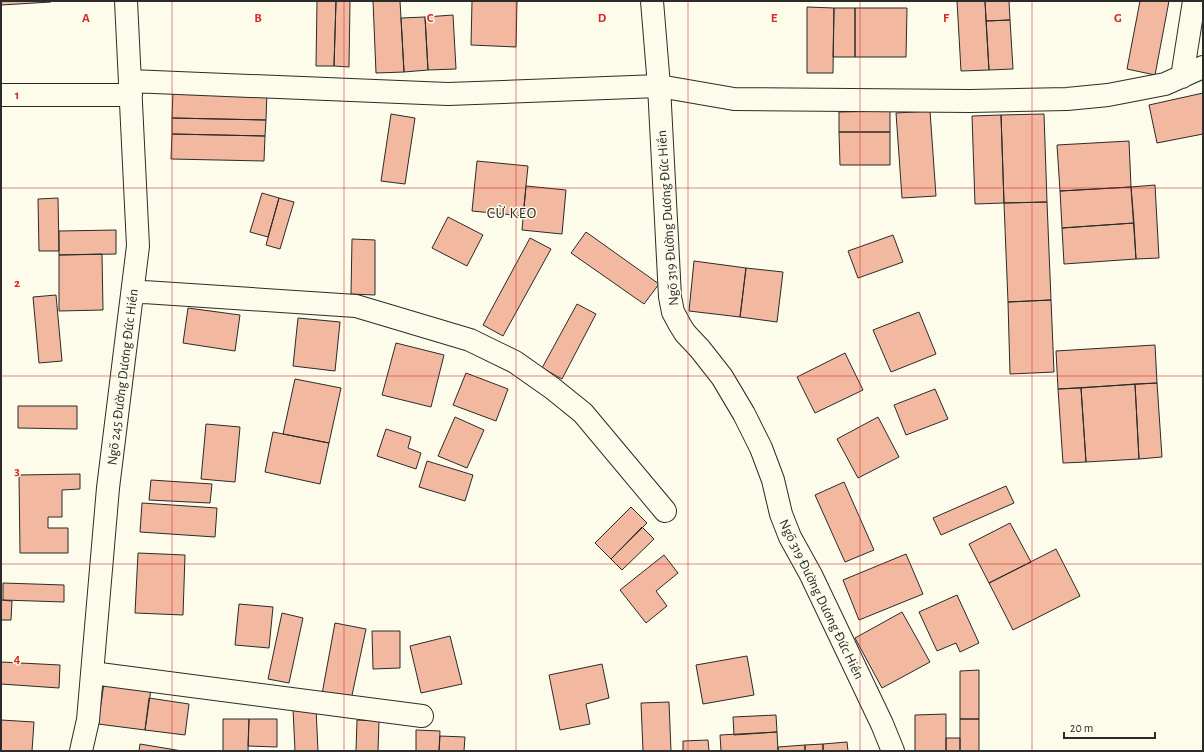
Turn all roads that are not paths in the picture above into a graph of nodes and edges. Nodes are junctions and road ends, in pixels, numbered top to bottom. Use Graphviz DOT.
graph roads {
  1 [pos="126,1"];
  2 [pos="652,1"];
  3 [pos="1194,1"];
  4 [pos="1203,67"];
  5 [pos="1182,77"];
  6 [pos="659,86"];
  7 [pos="130,88"];
  8 [pos="1,95"];
  9 [pos="132,294"];
  10 [pos="664,511"];
  11 [pos="92,673"];
  12 [pos="422,716"];
  13 [pos="81,751"];
  14 [pos="893,751"];
  1 -- 7 [label="street, Ngõ 245 Đường Dương Đức Hiền"];
  2 -- 6 [label="street, Ngõ 319 Đường Dương Đức Hiền"];
  3 -- 5 [label="street"];
  4 -- 5 [label="street"];
  5 -- 6 [label="street"];
  6 -- 7 [label="street"];
  6 -- 14 [label="street, Ngõ 319 Đường Dương Đức Hiền"];
  7 -- 8 [label="street"];
  7 -- 9 [label="street, Ngõ 245 Đường Dương Đức Hiền"];
  9 -- 10 [label="street"];
  9 -- 11 [label="street, Ngõ 245 Đường Dương Đức Hiền"];
  11 -- 12 [label="street"];
  11 -- 13 [label="street, Ngõ 245 Đường Dương Đức Hiền"];
}
